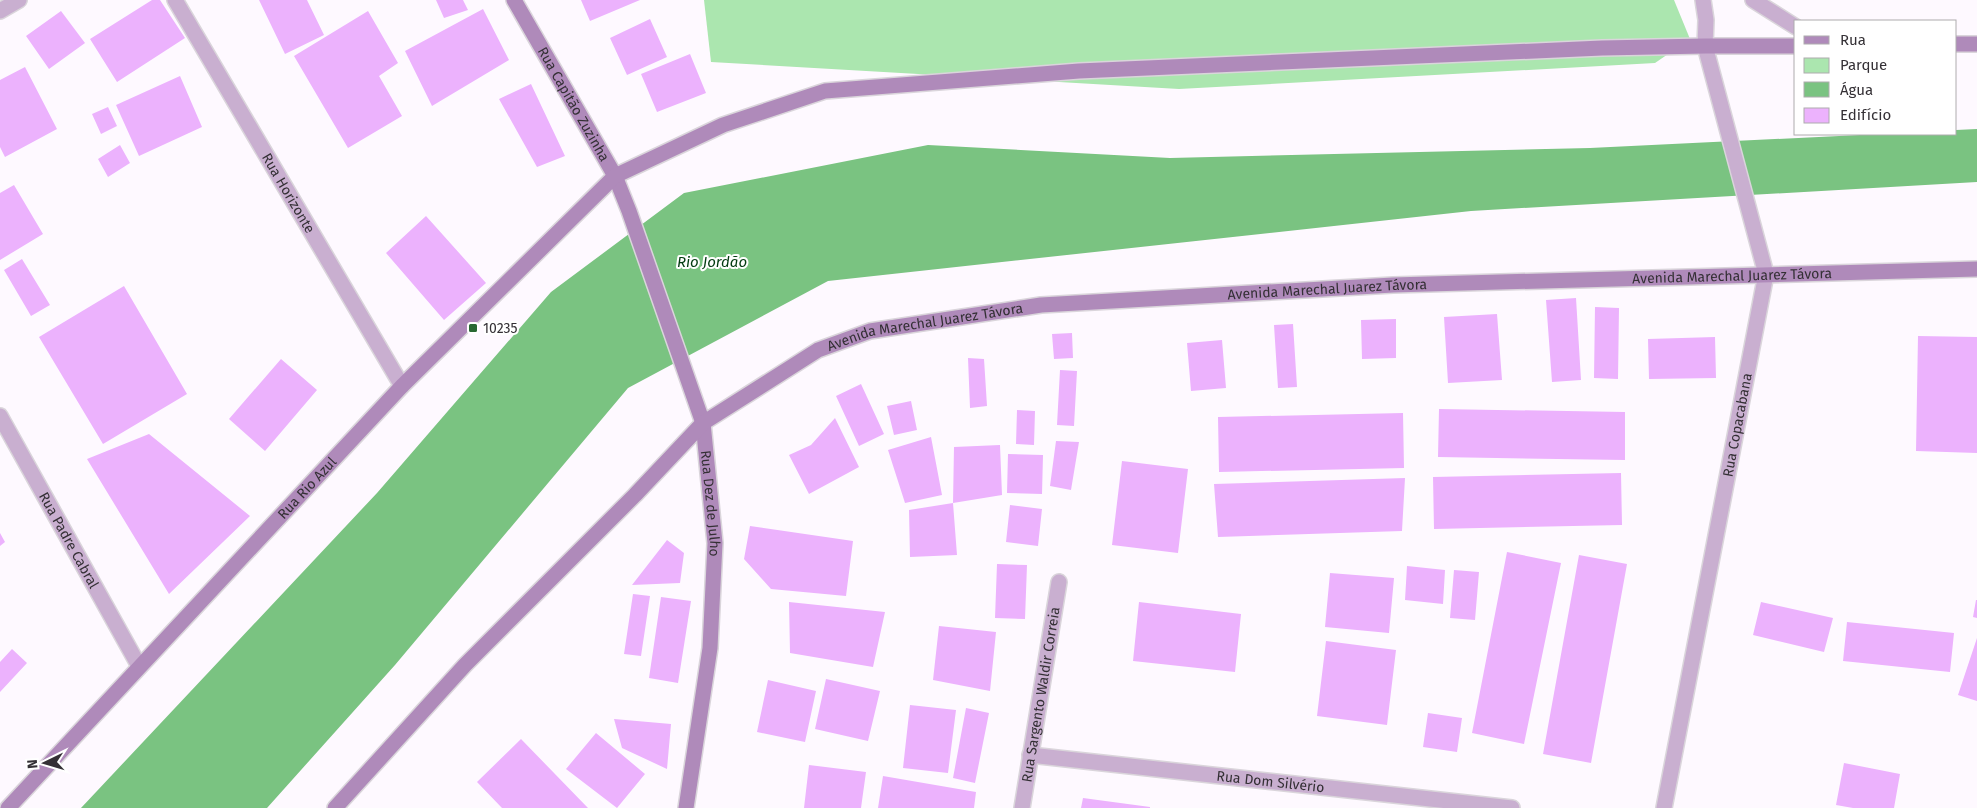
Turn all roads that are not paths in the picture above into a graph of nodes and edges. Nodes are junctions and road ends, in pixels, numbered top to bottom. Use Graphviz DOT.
graph roads {
  1 [pos="19,0"];
  2 [pos="175,0"];
  3 [pos="514,0"];
  4 [pos="1703,0"];
  5 [pos="1753,0"];
  6 [pos="0,11"];
  7 [pos="1794,27"];
  8 [pos="1957,44"];
  9 [pos="1977,44"];
  10 [pos="1705,46"];
  11 [pos="1794,46"];
  12 [pos="615,176"];
  13 [pos="629,211"];
  14 [pos="1977,268"];
  15 [pos="1766,274"];
  16 [pos="402,386"];
  17 [pos="0,416"];
  18 [pos="703,423"];
  19 [pos="1059,582"];
  20 [pos="139,666"];
  21 [pos="1030,756"];
  22 [pos="8,808"];
  23 [pos="335,808"];
  24 [pos="686,808"];
  25 [pos="1022,808"];
  26 [pos="1512,808"];
  27 [pos="1664,808"];
  1 -- 6 [label="street"];
  2 -- 16 [label="street, Rua Horizonte"];
  3 -- 12 [label="main road, Rua Capitão Zuzinha"];
  4 -- 10 [label="street, Rua Copacabana"];
  5 -- 7 [label="street"];
  8 -- 9 [label="main road"];
  10 -- 11 [label="main road"];
  10 -- 12 [label="main road"];
  10 -- 15 [label="street, Rua Copacabana"];
  12 -- 13 [label="main road, Rua Capitão Zuzinha"];
  12 -- 16 [label="main road, Rua Rio Azul"];
  13 -- 18 [label="main road, Rua Dez de Julho"];
  14 -- 15 [label="main road, Avenida Marechal Juarez Távora"];
  15 -- 18 [label="main road, Avenida Marechal Juarez Távora"];
  15 -- 27 [label="street, Rua Copacabana"];
  16 -- 20 [label="main road, Rua Rio Azul"];
  17 -- 20 [label="street, Rua Padre Cabral"];
  18 -- 23 [label="main road"];
  18 -- 24 [label="main road, Rua Dez de Julho"];
  19 -- 21 [label="street, Rua Sargento Waldir Correia"];
  20 -- 22 [label="main road, Rua Rio Azul"];
  21 -- 25 [label="street, Rua Sargento Waldir Correia"];
  21 -- 26 [label="street, Rua Dom Silvério"];
}
